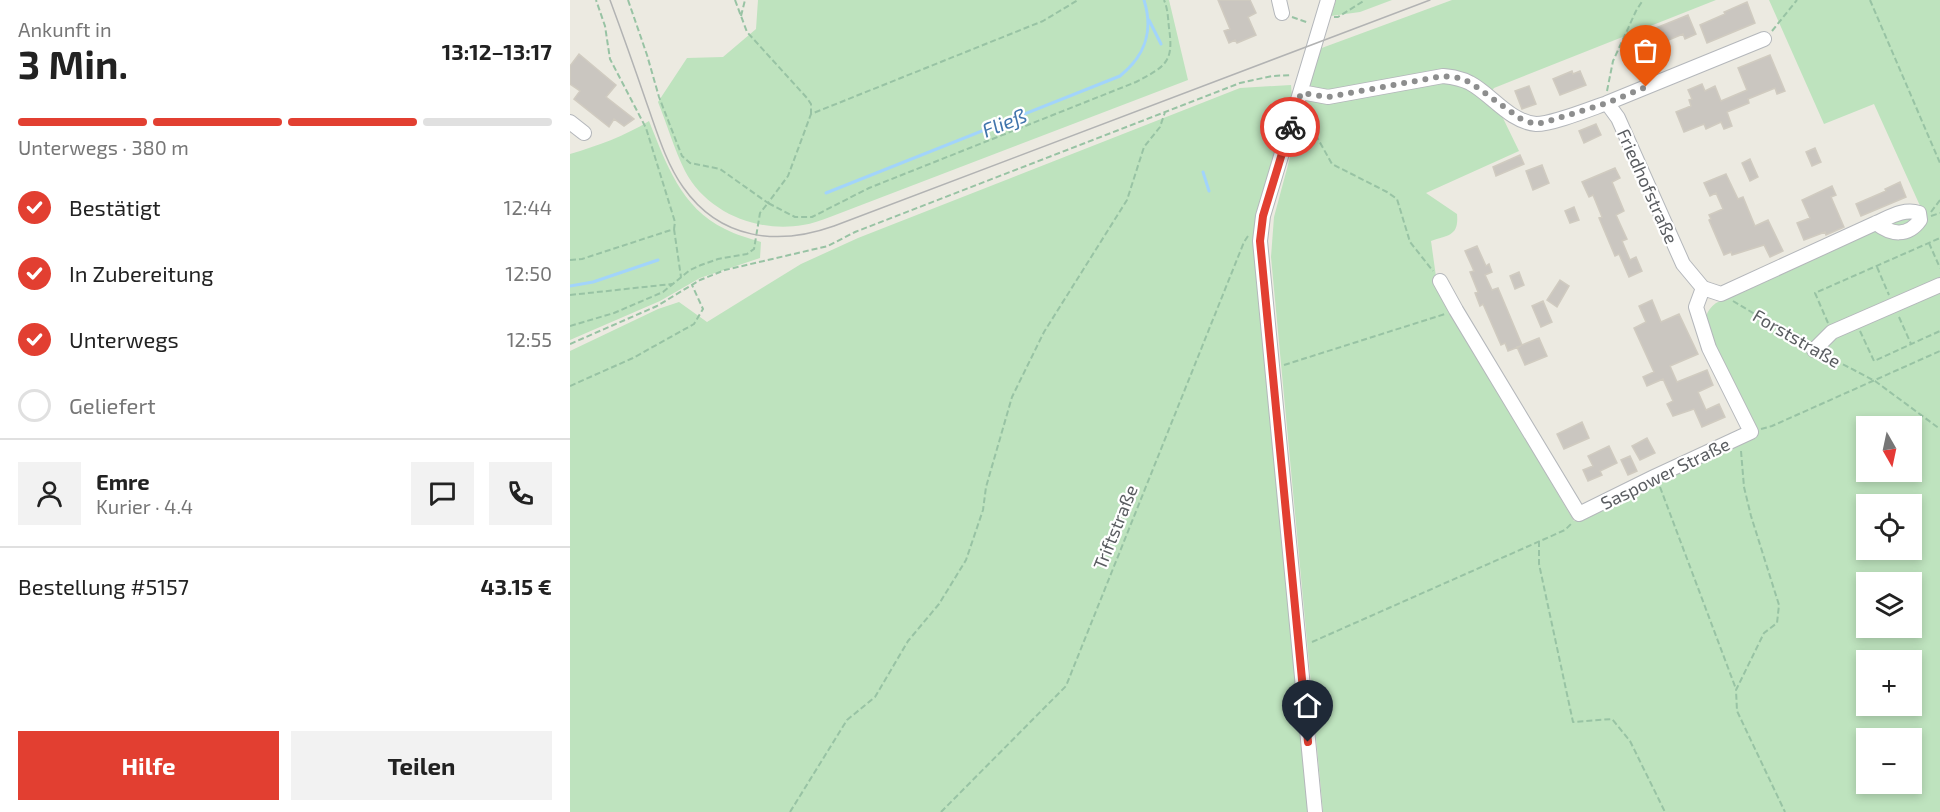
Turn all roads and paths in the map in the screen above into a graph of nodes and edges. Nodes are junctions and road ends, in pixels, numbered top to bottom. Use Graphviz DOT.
graph roads {
  1 [pos="596,0"];
  2 [pos="628,0"];
  3 [pos="735,0"];
  4 [pos="745,0"];
  5 [pos="1070,0"];
  6 [pos="1078,0"];
  7 [pos="1164,0"];
  8 [pos="1328,0"];
  9 [pos="1365,0"];
  10 [pos="1643,0"];
  11 [pos="1797,0"];
  12 [pos="1870,0"];
  13 [pos="1069,6"];
  14 [pos="1281,6"];
  15 [pos="741,19"];
  16 [pos="1321,23"];
  17 [pos="1764,39"];
  18 [pos="1304,74"];
  19 [pos="1301,93"];
  20 [pos="1607,103"];
  21 [pos="1165,112"];
  22 [pos="812,114"];
  23 [pos="570,122"];
  24 [pos="584,133"];
  25 [pos="1940,163"];
  26 [pos="768,203"];
  27 [pos="1876,223"];
  28 [pos="674,229"];
  29 [pos="1250,233"];
  30 [pos="1940,238"];
  31 [pos="1929,243"];
  32 [pos="570,260"];
  33 [pos="1940,268"];
  34 [pos="681,278"];
  35 [pos="1440,281"];
  36 [pos="672,284"];
  37 [pos="692,285"];
  38 [pos="1940,285"];
  39 [pos="1703,288"];
  40 [pos="1720,294"];
  41 [pos="570,295"];
  42 [pos="1456,310"];
  43 [pos="1857,322"];
  44 [pos="570,326"];
  45 [pos="1832,332"];
  46 [pos="1940,332"];
  47 [pos="570,344"];
  48 [pos="1815,350"];
  49 [pos="1940,351"];
  50 [pos="1271,369"];
  51 [pos="1875,381"];
  52 [pos="570,386"];
  53 [pos="1940,429"];
  54 [pos="1746,434"];
  55 [pos="1656,476"];
  56 [pos="1579,514"];
  57 [pos="1539,541"];
  58 [pos="1298,648"];
  59 [pos="1737,690"];
  60 [pos="790,812"];
  61 [pos="941,812"];
  62 [pos="1315,812"];
  63 [pos="1665,812"];
  64 [pos="1785,812"];
  1 -- 28 [label="path"];
  2 -- 26 [label="path"];
  3 -- 15 [label="path"];
  4 -- 15 [label="path"];
  5 -- 13 [label="path"];
  6 -- 13 [label="path"];
  7 -- 26 [label="path"];
  8 -- 16 [label="street"];
  9 -- 16 [label="path"];
  10 -- 20 [label="path"];
  11 -- 17 [label="path"];
  12 -- 25 [label="path"];
  13 -- 22 [label="path"];
  14 -- 16 [label="path"];
  15 -- 22 [label="path"];
  16 -- 18 [label="street"];
  17 -- 20 [label="street"];
  18 -- 19 [label="street"];
  18 -- 21 [label="path"];
  19 -- 20 [label="street"];
  19 -- 35 [label="path"];
  19 -- 50 [label="street"];
  20 -- 39 [label="street, Friedhofstraße"];
  21 -- 37 [label="path"];
  21 -- 60 [label="path"];
  22 -- 26 [label="path"];
  23 -- 24 [label="street"];
  26 -- 34 [label="path"];
  27 -- 40 [label="street, Forststraße"];
  28 -- 32 [label="path"];
  28 -- 34 [label="path"];
  29 -- 61 [label="path, Triftstraße"];
  30 -- 31 [label="path"];
  31 -- 33 [label="path"];
  31 -- 45 [label="path"];
  34 -- 36 [label="path"];
  35 -- 42 [label="street"];
  36 -- 41 [label="path"];
  36 -- 44 [label="path"];
  37 -- 47 [label="path"];
  37 -- 52 [label="path"];
  38 -- 43 [label="street"];
  39 -- 40 [label="street"];
  39 -- 54 [label="street"];
  40 -- 48 [label="path, Forststraße"];
  42 -- 50 [label="path"];
  42 -- 56 [label="street"];
  43 -- 45 [label="street"];
  43 -- 46 [label="path"];
  45 -- 48 [label="street"];
  48 -- 51 [label="path, Forststraße"];
  49 -- 51 [label="path"];
  50 -- 58 [label="street"];
  51 -- 53 [label="path, Forststraße"];
  51 -- 54 [label="path"];
  54 -- 55 [label="street, Saspower Straße"];
  54 -- 59 [label="path"];
  55 -- 56 [label="street, Saspower Straße"];
  55 -- 59 [label="path"];
  56 -- 57 [label="path"];
  57 -- 58 [label="path"];
  57 -- 63 [label="path"];
  58 -- 62 [label="street"];
  59 -- 64 [label="path"];
}
